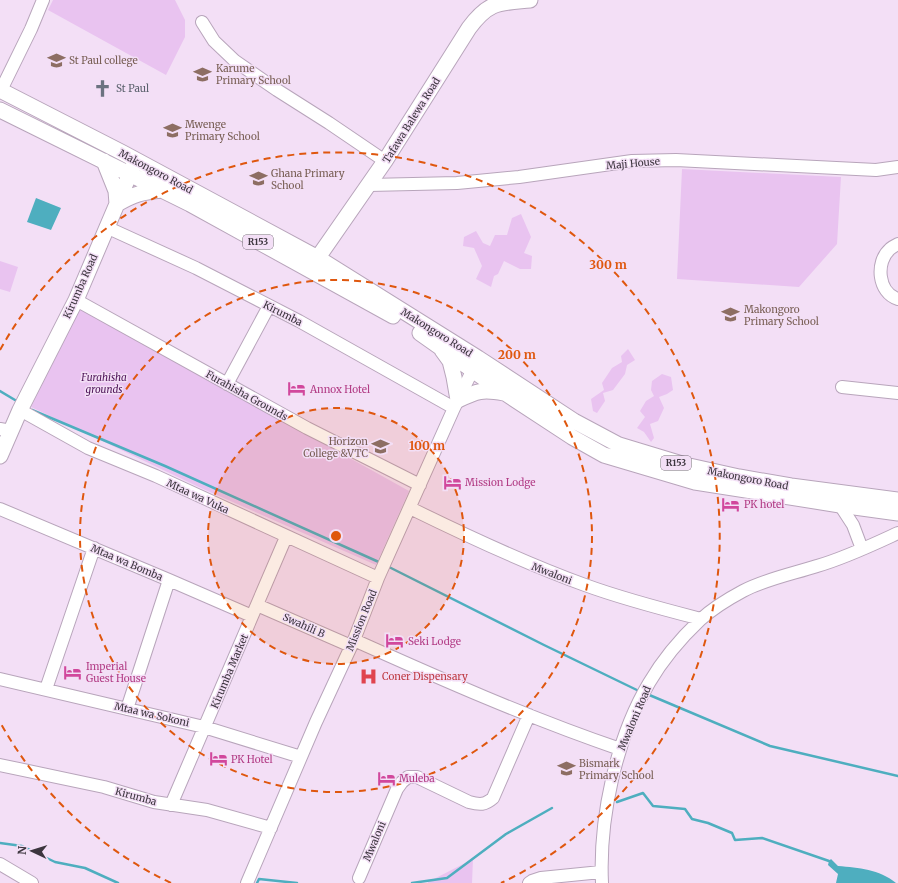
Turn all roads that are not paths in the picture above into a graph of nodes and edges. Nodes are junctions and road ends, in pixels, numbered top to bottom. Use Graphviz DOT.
graph roads {
  1 [pos="43,0"];
  2 [pos="530,0"];
  3 [pos="202,22"];
  4 [pos="2,87"];
  5 [pos="0,110"];
  6 [pos="136,160"];
  7 [pos="104,161"];
  8 [pos="385,161"];
  9 [pos="898,167"];
  10 [pos="130,174"];
  11 [pos="369,185"];
  12 [pos="162,190"];
  13 [pos="117,204"];
  14 [pos="106,227"];
  15 [pos="898,244"];
  16 [pos="313,264"];
  17 [pos="898,299"];
  18 [pos="76,300"];
  19 [pos="268,306"];
  20 [pos="439,346"];
  21 [pos="475,364"];
  22 [pos="227,384"];
  23 [pos="842,387"];
  24 [pos="898,393"];
  25 [pos="505,394"];
  26 [pos="456,404"];
  27 [pos="20,410"];
  28 [pos="6,430"];
  29 [pos="0,456"];
  30 [pos="420,485"];
  31 [pos="898,500"];
  32 [pos="840,505"];
  33 [pos="410,508"];
  34 [pos="0,509"];
  35 [pos="898,513"];
  36 [pos="894,536"];
  37 [pos="286,537"];
  38 [pos="94,548"];
  39 [pos="862,549"];
  40 [pos="380,574"];
  41 [pos="169,580"];
  42 [pos="257,605"];
  43 [pos="252,616"];
  44 [pos="701,619"];
  45 [pos="353,643"];
  46 [pos="0,679"];
  47 [pos="46,689"];
  48 [pos="127,709"];
  49 [pos="529,715"];
  50 [pos="204,727"];
  51 [pos="620,749"];
  52 [pos="301,757"];
  53 [pos="0,765"];
  54 [pos="171,805"];
  55 [pos="271,828"];
  56 [pos="0,864"];
  57 [pos="359,878"];
  58 [pos="602,878"];
  59 [pos="26,881"];
  60 [pos="247,883"];
  61 [pos="529,883"];
  1 -- 4 [label="street"];
  2 -- 8 [label="main road, Tafawa Balewa Road"];
  3 -- 8 [label="street"];
  4 -- 6 [label="main road, Makongoro Road / R153"];
  5 -- 7 [label="main road, Makongoro Road / R153"];
  6 -- 10 [label="main road, Kirumba Road"];
  6 -- 16 [label="main road, Makongoro Road / R153"];
  7 -- 10 [label="main road, Makongoro Road / R153"];
  7 -- 13 [label="main road"];
  8 -- 11 [label="main road, Tafawa Balewa Road"];
  9 -- 11 [label="street, Maji House"];
  10 -- 12 [label="main road, Makongoro Road / R153"];
  10 -- 13 [label="main road, Kirumba Road"];
  11 -- 16 [label="main road, Tafawa Balewa Road"];
  12 -- 13 [label="main road"];
  12 -- 16 [label="main road, Makongoro Road / R153"];
  13 -- 14 [label="main road, Kirumba Road"];
  14 -- 18 [label="main road, Kirumba Road"];
  14 -- 19 [label="street, Kirumba"];
  15 -- 17 [label="street"];
  16 -- 20 [label="main road, Makongoro Road / R153"];
  16 -- 21 [label="main road, Makongoro Road / R153"];
  18 -- 22 [label="street, Furahisha Grounds"];
  18 -- 27 [label="main road, Kirumba Road"];
  19 -- 22 [label="street"];
  19 -- 26 [label="street, Kirumba"];
  20 -- 21 [label="main road, Makongoro Road / R153"];
  20 -- 26 [label="main road"];
  21 -- 25 [label="main road, Makongoro Road / R153"];
  21 -- 26 [label="street, Mission Road"];
  21 -- 31 [label="main road, Makongoro Road / R153"];
  22 -- 30 [label="street, Furahisha Grounds"];
  23 -- 24 [label="street"];
  25 -- 26 [label="main road"];
  25 -- 32 [label="main road, Makongoro Road / R153"];
  26 -- 30 [label="street, Mission Road"];
  27 -- 28 [label="main road, Kirumba Road"];
  27 -- 37 [label="street, Mtaa wa Vuka"];
  28 -- 29 [label="main road, Kirumba Road"];
  30 -- 33 [label="street, Mission Road"];
  32 -- 35 [label="main road, Makongoro Road / R153"];
  32 -- 39 [label="street"];
  33 -- 40 [label="street, Mission Road"];
  33 -- 44 [label="street, Mwaloni"];
  34 -- 38 [label="street, Mtaa wa Bomba"];
  36 -- 39 [label="street, Mwaloni Road"];
  37 -- 40 [label="street, Mtaa wa Vuka"];
  37 -- 42 [label="street, Kirumba Market"];
  38 -- 41 [label="street, Mtaa wa Bomba"];
  38 -- 47 [label="street"];
  39 -- 44 [label="street, Mwaloni Road"];
  40 -- 45 [label="street, Mission Road"];
  41 -- 43 [label="street, Mtaa wa Bomba"];
  41 -- 48 [label="street"];
  42 -- 43 [label="street, Kirumba Market"];
  42 -- 45 [label="street, Swahili B"];
  43 -- 50 [label="street, Kirumba Market"];
  44 -- 51 [label="street, Mwaloni Road"];
  45 -- 49 [label="street"];
  45 -- 52 [label="street, Mission Road"];
  46 -- 47 [label="street, Mtaa wa Sokoni"];
  47 -- 48 [label="street, Mtaa wa Sokoni"];
  48 -- 50 [label="street, Mtaa wa Sokoni"];
  49 -- 51 [label="street"];
  49 -- 57 [label="street, Mwaloni"];
  50 -- 52 [label="street, Mtaa wa Sokoni"];
  50 -- 54 [label="street, Kirumba Market"];
  51 -- 58 [label="street, Mwaloni Road"];
  52 -- 55 [label="street, Mission Road"];
  53 -- 54 [label="street, Kirumba"];
  54 -- 55 [label="street, Kirumba"];
  55 -- 60 [label="street, Mission Road"];
  56 -- 59 [label="street"];
  58 -- 61 [label="street"];
}
